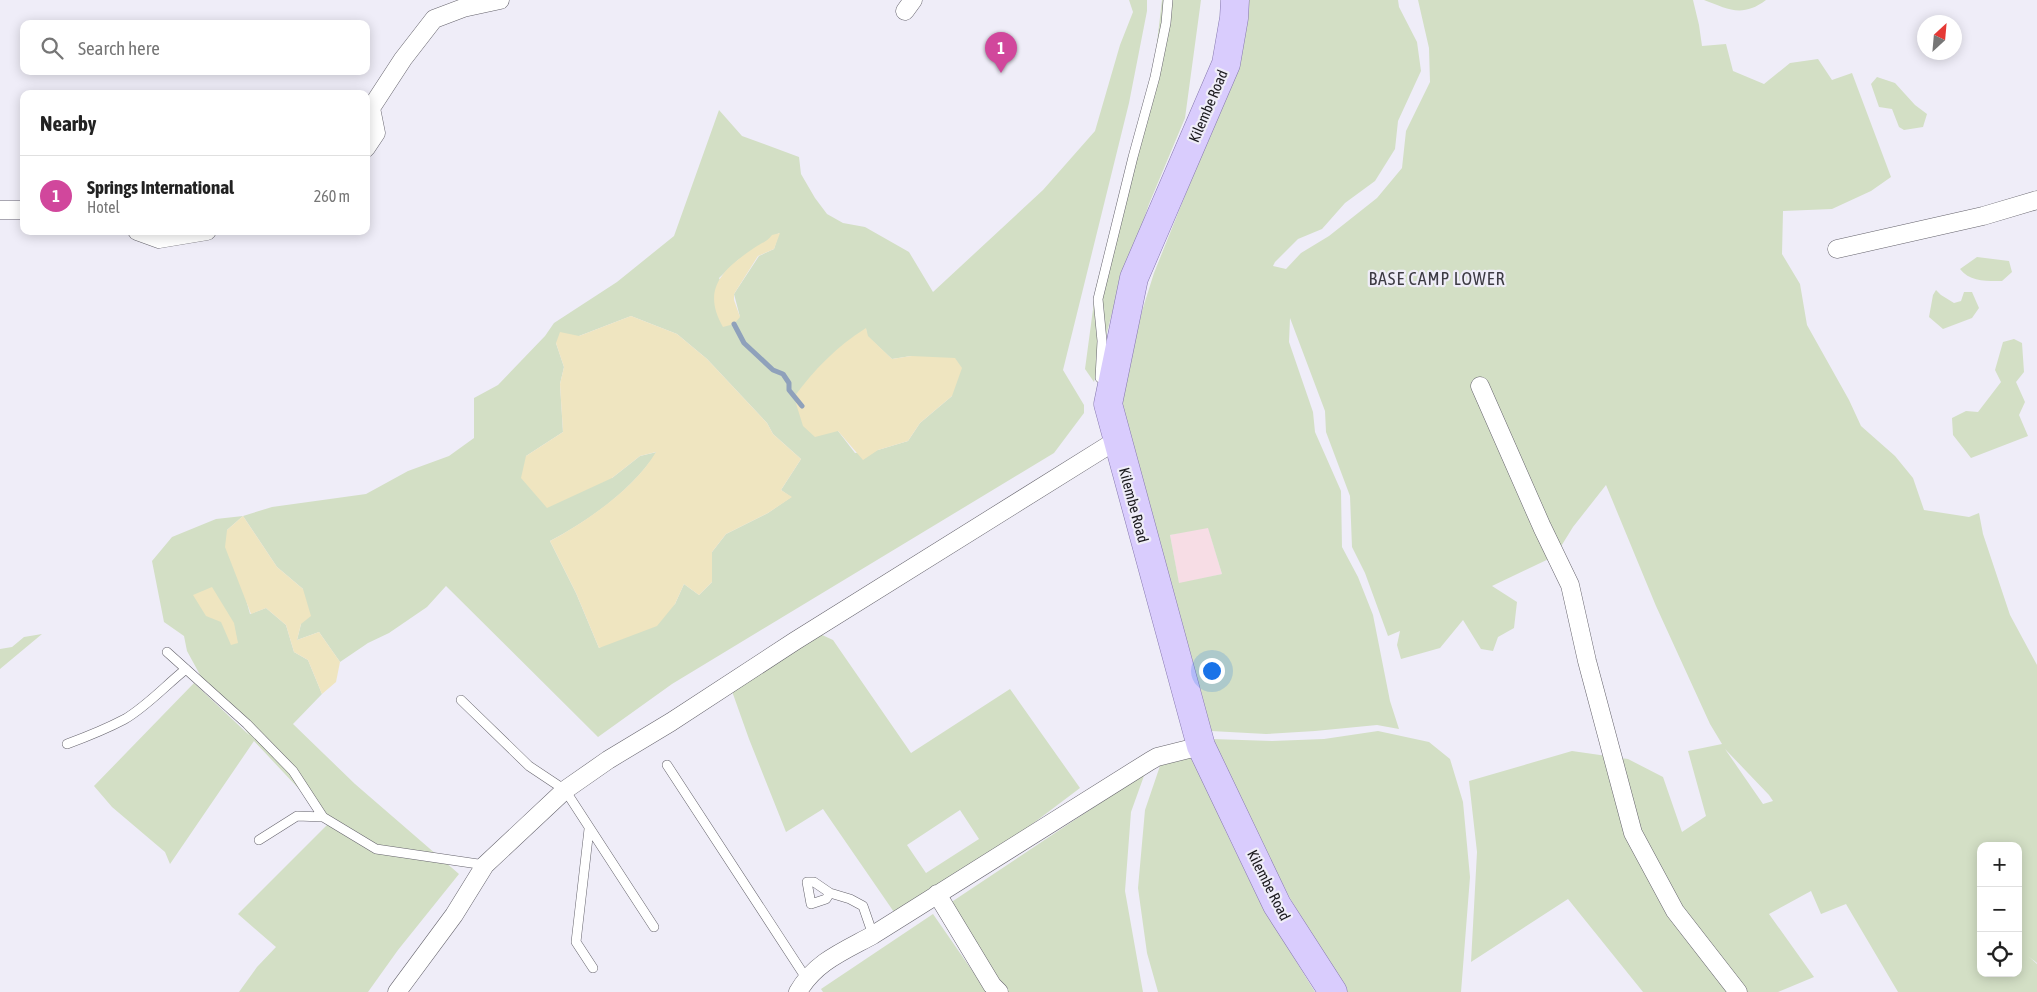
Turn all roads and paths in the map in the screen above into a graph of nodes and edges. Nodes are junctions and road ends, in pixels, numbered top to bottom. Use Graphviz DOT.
graph roads {
  1 [pos="500,0"];
  2 [pos="1168,0"];
  3 [pos="1235,0"];
  4 [pos="370,142"];
  5 [pos="2037,200"];
  6 [pos="0,210"];
  7 [pos="20,210"];
  8 [pos="148,235"];
  9 [pos="182,235"];
  10 [pos="1837,248"];
  11 [pos="1480,386"];
  12 [pos="1103,393"];
  13 [pos="1116,440"];
  14 [pos="167,652"];
  15 [pos="186,669"];
  16 [pos="460,700"];
  17 [pos="67,744"];
  18 [pos="1201,746"];
  19 [pos="667,765"];
  20 [pos="565,790"];
  21 [pos="322,817"];
  22 [pos="589,829"];
  23 [pos="259,840"];
  24 [pos="485,865"];
  25 [pos="830,893"];
  26 [pos="936,894"];
  27 [pos="654,927"];
  28 [pos="873,935"];
  29 [pos="593,968"];
  30 [pos="802,985"];
  31 [pos="397,992"];
  32 [pos="999,992"];
  33 [pos="1333,992"];
  34 [pos="1738,992"];
  1 -- 4 [label="street"];
  2 -- 12 [label="lane"];
  3 -- 12 [label="main road, Kilembe Road"];
  5 -- 10 [label="street"];
  6 -- 7 [label="street"];
  8 -- 9 [label="street"];
  11 -- 34 [label="street"];
  12 -- 13 [label="main road, Kilembe Road"];
  13 -- 18 [label="main road, Kilembe Road"];
  13 -- 20 [label="street"];
  14 -- 15 [label="lane"];
  15 -- 17 [label="lane"];
  15 -- 21 [label="lane"];
  16 -- 20 [label="lane"];
  18 -- 26 [label="street"];
  18 -- 33 [label="main road, Kilembe Road"];
  19 -- 30 [label="lane"];
  20 -- 22 [label="lane"];
  20 -- 24 [label="street"];
  21 -- 23 [label="lane"];
  21 -- 24 [label="lane"];
  22 -- 27 [label="lane"];
  22 -- 29 [label="lane"];
  24 -- 31 [label="street"];
  25 -- 28 [label="lane"];
  26 -- 28 [label="street"];
  26 -- 32 [label="street"];
  28 -- 30 [label="street"];
}
